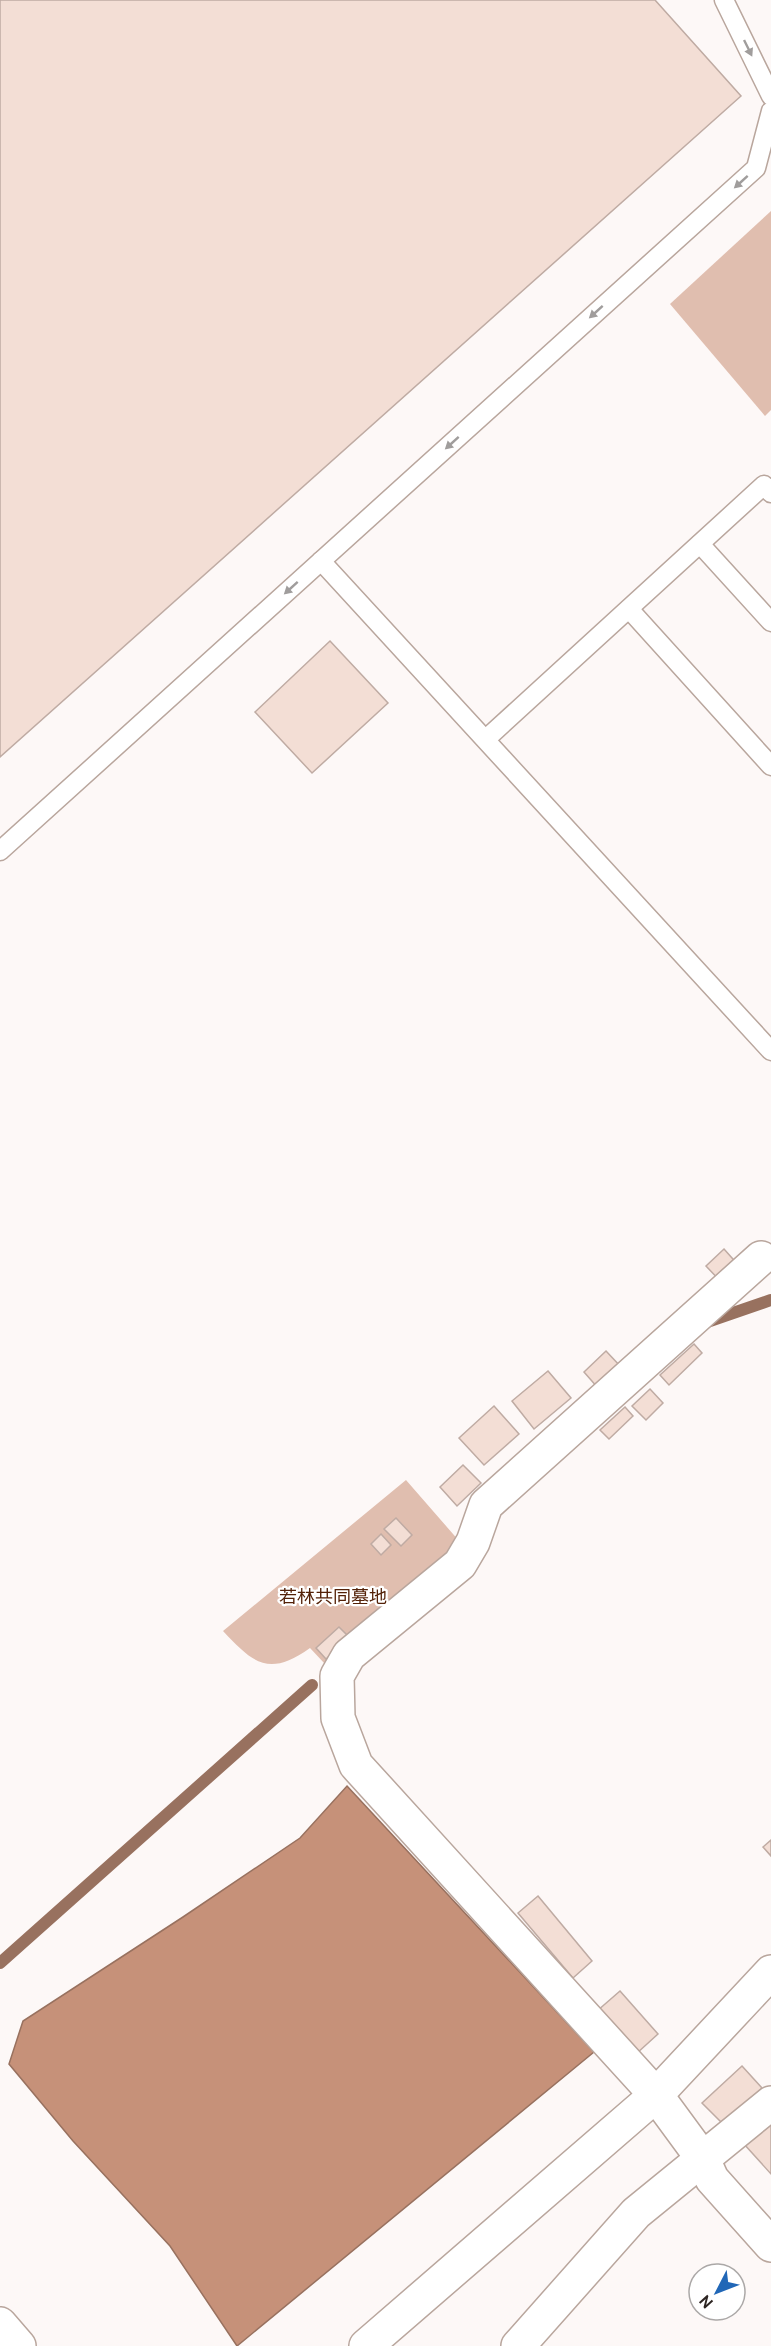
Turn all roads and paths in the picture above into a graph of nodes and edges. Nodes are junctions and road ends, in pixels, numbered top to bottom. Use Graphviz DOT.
graph roads {
  1 [pos="724,0"];
  2 [pos="771,96"];
  3 [pos="771,111"];
  4 [pos="771,493"];
  5 [pos="700,544"];
  6 [pos="321,561"];
  7 [pos="629,609"];
  8 [pos="771,622"];
  9 [pos="486,739"];
  10 [pos="771,766"];
  11 [pos="0,851"];
  12 [pos="771,1051"];
  13 [pos="761,1258"];
  14 [pos="771,1972"];
  15 [pos="656,2095"];
  16 [pos="771,2103"];
  17 [pos="703,2159"];
  18 [pos="771,2245"];
  19 [pos="0,2324"];
  20 [pos="20,2346"];
  21 [pos="366,2346"];
  22 [pos="518,2346"];
  1 -- 2 [label="lane, one-way"];
  3 -- 6 [label="lane, one-way"];
  4 -- 5 [label="lane"];
  5 -- 7 [label="lane"];
  5 -- 8 [label="lane"];
  6 -- 9 [label="lane"];
  6 -- 11 [label="lane, one-way"];
  7 -- 9 [label="lane"];
  7 -- 10 [label="lane"];
  9 -- 12 [label="lane"];
  13 -- 15 [label="street"];
  14 -- 15 [label="street"];
  15 -- 17 [label="street"];
  15 -- 21 [label="street"];
  16 -- 17 [label="street"];
  17 -- 18 [label="street"];
  17 -- 22 [label="street"];
  19 -- 20 [label="street"];
}
